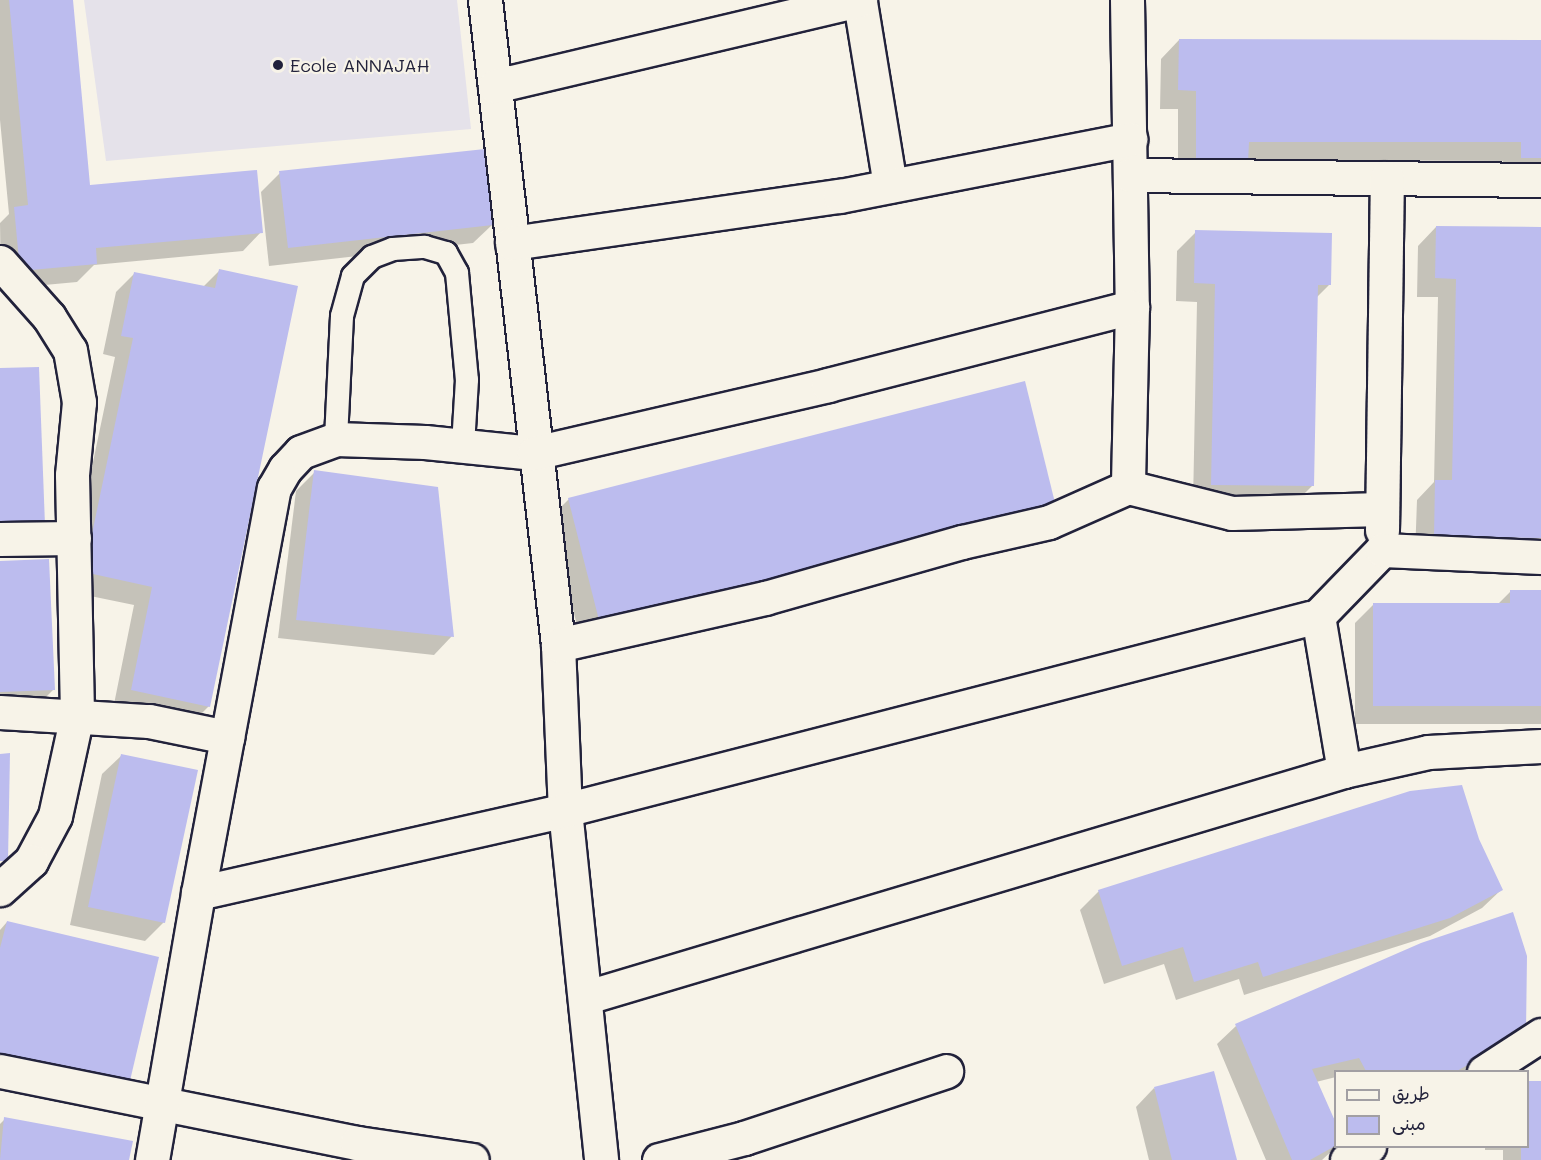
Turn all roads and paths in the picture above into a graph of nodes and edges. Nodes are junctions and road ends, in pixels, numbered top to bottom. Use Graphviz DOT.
graph roads {
  1 [pos="485,0"];
  2 [pos="1127,0"];
  3 [pos="860,1"];
  4 [pos="495,86"];
  5 [pos="1130,140"];
  6 [pos="1130,175"];
  7 [pos="1387,178"];
  8 [pos="1541,180"];
  9 [pos="891,186"];
  10 [pos="512,243"];
  11 [pos="0,262"];
  12 [pos="1132,307"];
  13 [pos="336,439"];
  14 [pos="463,446"];
  15 [pos="534,453"];
  16 [pos="1128,487"];
  17 [pos="1382,509"];
  18 [pos="0,538"];
  19 [pos="74,538"];
  20 [pos="1382,550"];
  21 [pos="1541,557"];
  22 [pos="1318,616"];
  23 [pos="558,645"];
  24 [pos="0,712"];
  25 [pos="77,715"];
  26 [pos="228,737"];
  27 [pos="1541,746"];
  28 [pos="1344,771"];
  29 [pos="565,810"];
  30 [pos="0,889"];
  31 [pos="198,893"];
  32 [pos="587,997"];
  33 [pos="1541,1035"];
  34 [pos="1486,1070"];
  35 [pos="0,1071"];
  36 [pos="946,1071"];
  37 [pos="162,1106"];
  38 [pos="1365,1148"];
  39 [pos="152,1160"];
  40 [pos="472,1160"];
  41 [pos="601,1160"];
  42 [pos="659,1160"];
  43 [pos="1347,1160"];
  1 -- 4 [label="street"];
  2 -- 5 [label="street"];
  3 -- 4 [label="street"];
  3 -- 9 [label="street"];
  4 -- 10 [label="street"];
  5 -- 6 [label="street"];
  5 -- 9 [label="street"];
  6 -- 7 [label="street"];
  6 -- 12 [label="street"];
  7 -- 8 [label="street"];
  7 -- 17 [label="street"];
  9 -- 10 [label="street"];
  10 -- 15 [label="street"];
  11 -- 19 [label="street"];
  12 -- 15 [label="street"];
  12 -- 16 [label="street"];
  13 -- 14 [label="street"];
  13 -- 14 [label="lane"];
  13 -- 26 [label="street"];
  14 -- 15 [label="street"];
  15 -- 23 [label="street"];
  16 -- 17 [label="street"];
  16 -- 23 [label="street"];
  17 -- 20 [label="street"];
  18 -- 19 [label="street"];
  19 -- 25 [label="street"];
  20 -- 21 [label="street"];
  20 -- 22 [label="street"];
  22 -- 28 [label="street"];
  22 -- 29 [label="street"];
  23 -- 29 [label="street"];
  24 -- 25 [label="street"];
  25 -- 26 [label="street"];
  25 -- 30 [label="street"];
  26 -- 31 [label="street"];
  27 -- 28 [label="street"];
  28 -- 32 [label="street"];
  29 -- 31 [label="street"];
  29 -- 32 [label="street"];
  31 -- 37 [label="street"];
  32 -- 41 [label="street"];
  33 -- 34 [label="street"];
  35 -- 37 [label="street"];
  36 -- 42 [label="street"];
  37 -- 39 [label="street"];
  37 -- 40 [label="street"];
  38 -- 43 [label="street"];
}
